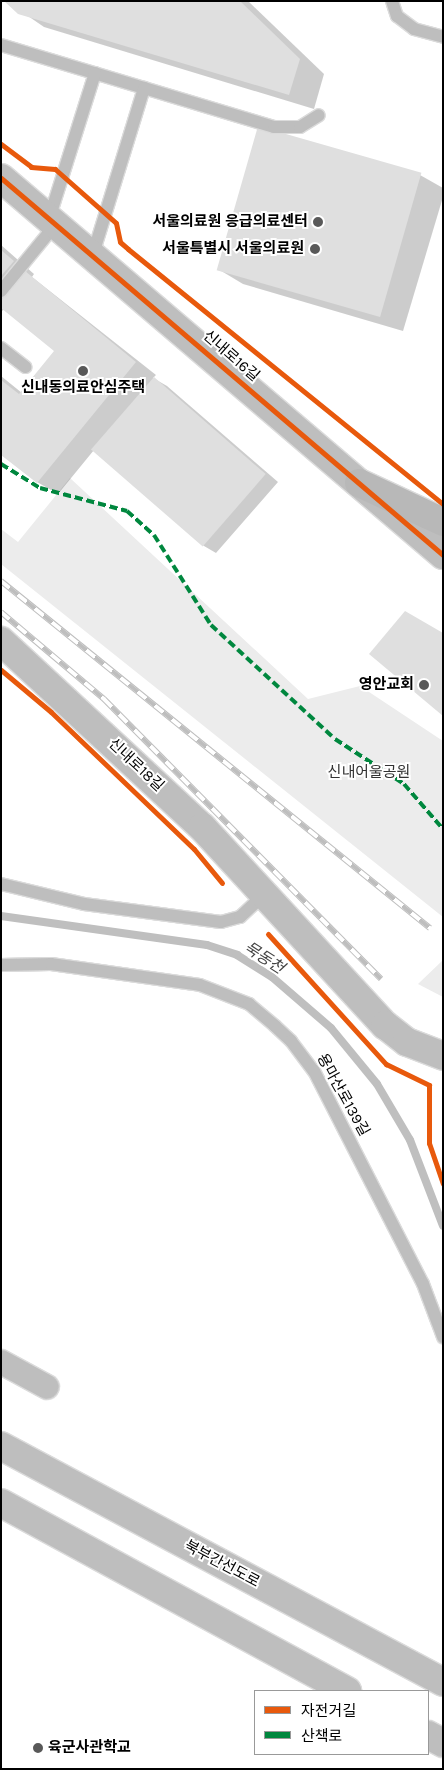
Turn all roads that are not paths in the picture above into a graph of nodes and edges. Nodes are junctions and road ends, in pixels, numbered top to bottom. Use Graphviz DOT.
graph roads {
  1 [pos="392,1"];
  2 [pos="443,37"];
  3 [pos="1,45"];
  4 [pos="94,73"];
  5 [pos="144,88"];
  6 [pos="319,115"];
  7 [pos="1,178"];
  8 [pos="53,222"];
  9 [pos="93,254"];
  10 [pos="1,291"];
  11 [pos="1,348"];
  12 [pos="25,367"];
  13 [pos="359,483"];
  14 [pos="443,522"];
  15 [pos="443,555"];
  16 [pos="1,641"];
  17 [pos="1,884"];
  18 [pos="264,895"];
  19 [pos="1,965"];
  20 [pos="443,1056"];
  21 [pos="443,1338"];
  22 [pos="1,1362"];
  23 [pos="47,1387"];
  24 [pos="1,1446"];
  25 [pos="1,1503"];
  26 [pos="443,1682"];
  27 [pos="345,1690"];
  28 [pos="429,1736"];
  29 [pos="443,1743"];
  1 -- 2 [label="lane"];
  3 -- 4 [label="lane"];
  4 -- 5 [label="lane"];
  4 -- 8 [label="lane"];
  5 -- 6 [label="lane"];
  5 -- 9 [label="lane"];
  7 -- 8 [label="main road, 신내로16길"];
  8 -- 9 [label="main road, 신내로16길"];
  8 -- 10 [label="lane"];
  9 -- 13 [label="main road, 신내로16길"];
  11 -- 12 [label="lane"];
  13 -- 14 [label="main road"];
  13 -- 15 [label="main road, 신내로16길"];
  16 -- 18 [label="main road, 신내로18길"];
  17 -- 18 [label="lane"];
  18 -- 20 [label="main road, 신내로18길"];
  19 -- 21 [label="lane, 용마산로139길"];
  22 -- 23 [label="street"];
  24 -- 26 [label="main road, 북부간선도로"];
  25 -- 27 [label="main road"];
  28 -- 29 [label="main road"];
}
